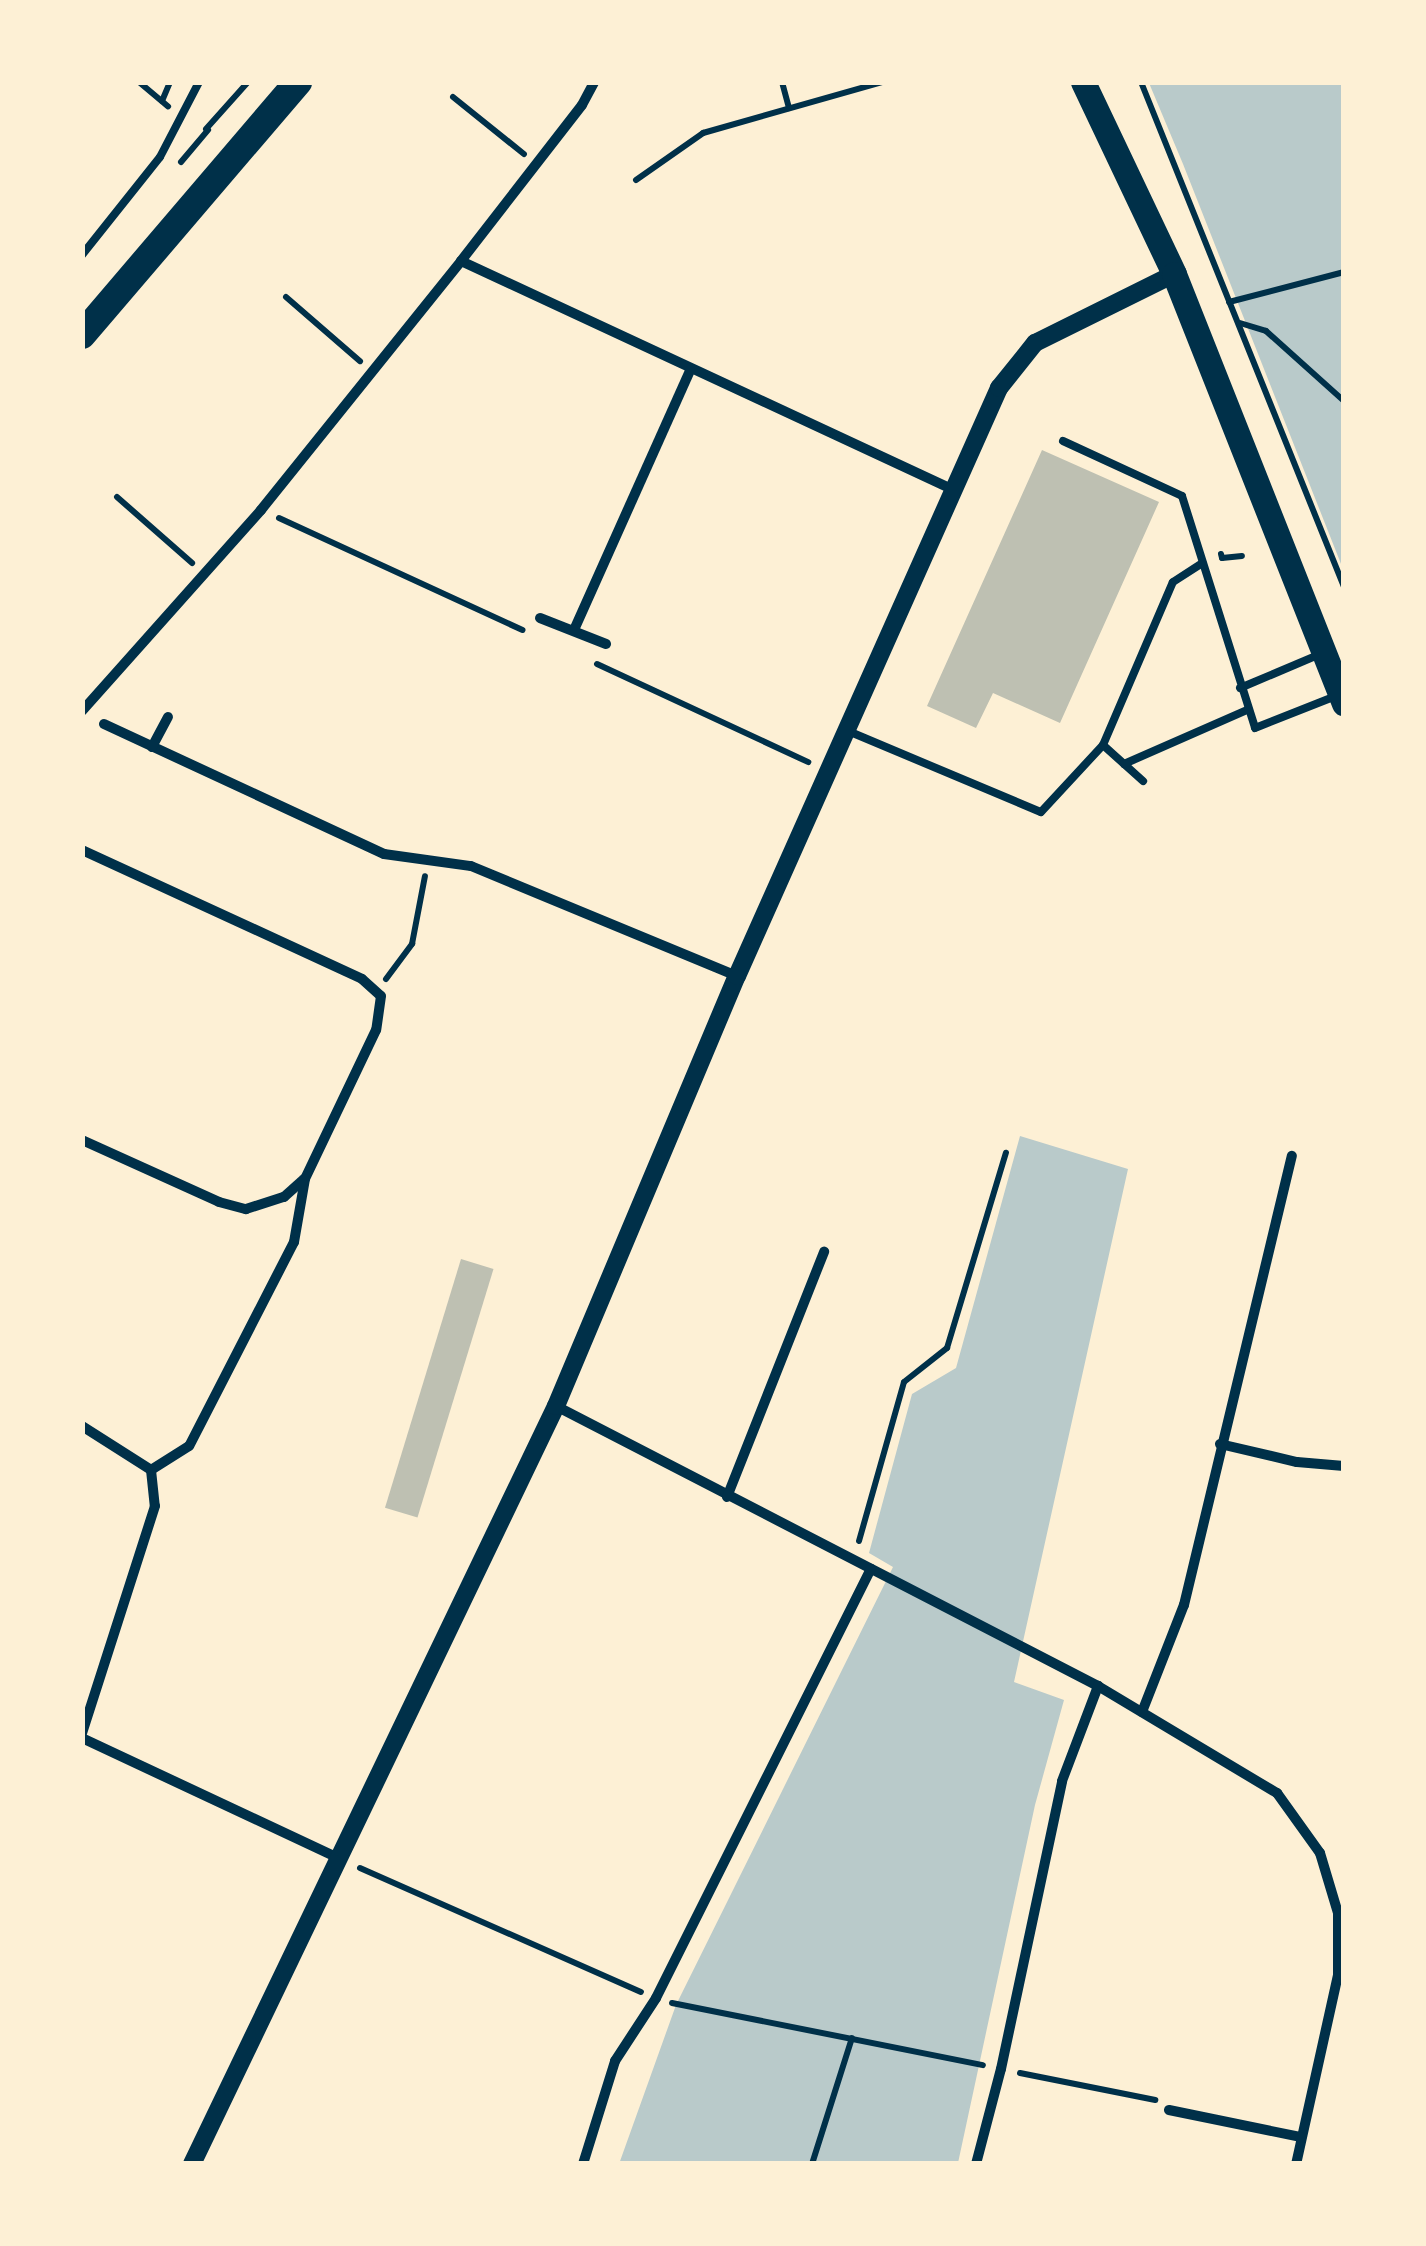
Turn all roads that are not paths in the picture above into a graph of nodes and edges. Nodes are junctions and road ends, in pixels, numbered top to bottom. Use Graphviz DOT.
graph roads {
  1 [pos="199,82"];
  2 [pos="298,82"];
  3 [pos="594,82"];
  4 [pos="1083,82"];
  5 [pos="82,255"];
  6 [pos="461,261"];
  7 [pos="1174,274"];
  8 [pos="82,334"];
  9 [pos="690,371"];
  10 [pos="1063,441"];
  11 [pos="954,490"];
  12 [pos="1201,564"];
  13 [pos="540,618"];
  14 [pos="574,630"];
  15 [pos="606,644"];
  16 [pos="1324,652"];
  17 [pos="1240,688"];
  18 [pos="1342,699"];
  19 [pos="1248,710"];
  20 [pos="82,711"];
  21 [pos="168,717"];
  22 [pos="104,724"];
  23 [pos="847,731"];
  24 [pos="1102,745"];
  25 [pos="152,747"];
  26 [pos="1124,764"];
  27 [pos="1143,782"];
  28 [pos="82,850"];
  29 [pos="737,976"];
  30 [pos="82,1140"];
  31 [pos="1292,1156"];
  32 [pos="305,1178"];
  33 [pos="824,1252"];
  34 [pos="556,1406"];
  35 [pos="82,1426"];
  36 [pos="1220,1444"];
  37 [pos="1344,1466"];
  38 [pos="151,1470"];
  39 [pos="727,1497"];
  40 [pos="871,1569"];
  41 [pos="1098,1686"];
  42 [pos="1142,1712"];
  43 [pos="82,1736"];
  44 [pos="336,1857"];
  45 [pos="1341,1976"];
  46 [pos="1170,2110"];
  47 [pos="1301,2136"];
  48 [pos="192,2164"];
  49 [pos="583,2164"];
  50 [pos="976,2164"];
  51 [pos="1296,2164"];
  1 -- 5 [label="lane"];
  2 -- 8 [label="highway"];
  3 -- 6 [label="street"];
  4 -- 7 [label="main road"];
  6 -- 9 [label="street"];
  6 -- 20 [label="street"];
  7 -- 11 [label="street"];
  7 -- 16 [label="main road"];
  9 -- 11 [label="street"];
  9 -- 14 [label="street"];
  10 -- 12 [label="lane"];
  11 -- 23 [label="street"];
  12 -- 17 [label="lane"];
  12 -- 24 [label="lane"];
  13 -- 14 [label="street"];
  14 -- 15 [label="street"];
  16 -- 17 [label="lane"];
  16 -- 18 [label="main road"];
  17 -- 19 [label="lane"];
  18 -- 19 [label="lane"];
  19 -- 26 [label="lane"];
  21 -- 25 [label="street"];
  22 -- 25 [label="street"];
  23 -- 24 [label="lane"];
  23 -- 29 [label="street"];
  24 -- 26 [label="lane"];
  25 -- 29 [label="street"];
  26 -- 27 [label="lane"];
  28 -- 32 [label="street"];
  29 -- 34 [label="street"];
  30 -- 32 [label="street"];
  31 -- 36 [label="street"];
  32 -- 38 [label="street"];
  33 -- 39 [label="street"];
  34 -- 39 [label="street"];
  34 -- 44 [label="street"];
  35 -- 38 [label="street"];
  36 -- 37 [label="street"];
  36 -- 42 [label="street"];
  38 -- 43 [label="street"];
  39 -- 40 [label="street"];
  40 -- 41 [label="street"];
  40 -- 49 [label="street"];
  41 -- 42 [label="street"];
  41 -- 50 [label="street"];
  42 -- 45 [label="street"];
  43 -- 44 [label="street"];
  44 -- 48 [label="street"];
  45 -- 47 [label="street"];
  46 -- 47 [label="street"];
  47 -- 51 [label="street"];
}
